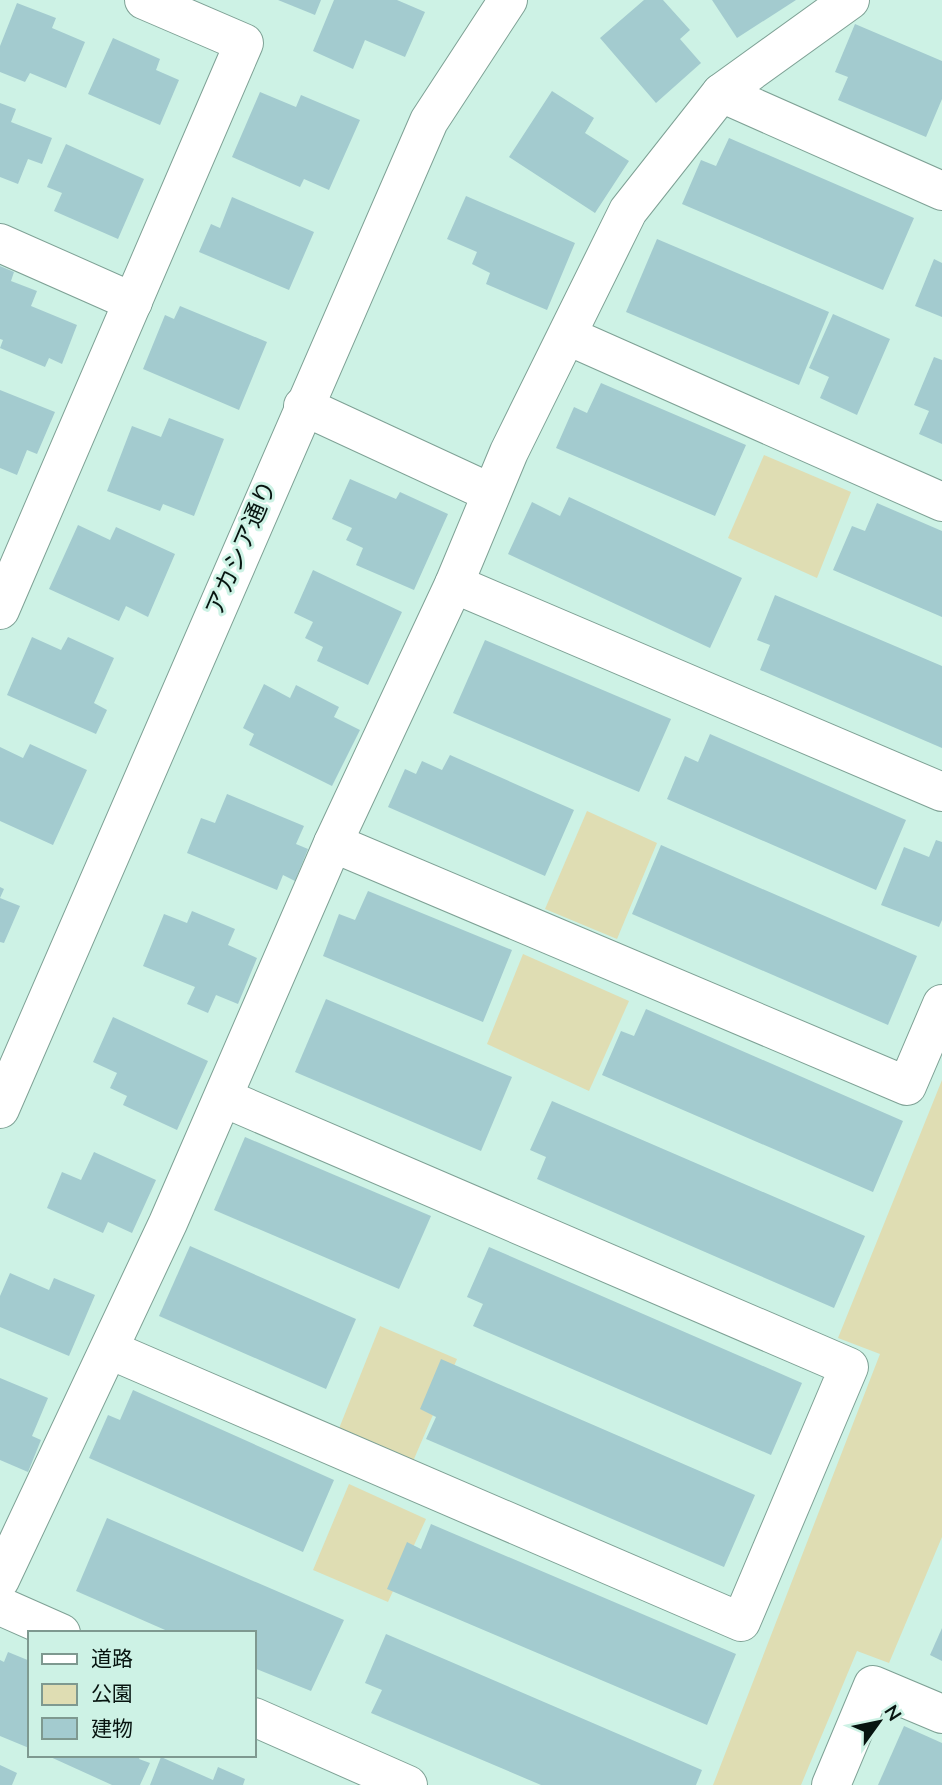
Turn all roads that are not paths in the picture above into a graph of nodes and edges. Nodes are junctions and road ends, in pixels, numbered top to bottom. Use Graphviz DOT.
graph roads {
  1 [pos="144,0"];
  2 [pos="508,0"];
  3 [pos="850,0"];
  4 [pos="721,93"];
  5 [pos="942,191"];
  6 [pos="0,243"];
  7 [pos="133,302"];
  8 [pos="568,336"];
  9 [pos="303,406"];
  10 [pos="491,493"];
  11 [pos="942,502"];
  12 [pos="14,539"];
  13 [pos="454,584"];
  14 [pos="0,610"];
  15 [pos="942,792"];
  16 [pos="333,843"];
  17 [pos="942,1004"];
  18 [pos="224,1098"];
  19 [pos="0,1109"];
  20 [pos="110,1350"];
  21 [pos="0,1580"];
  22 [pos="0,1606"];
  23 [pos="56,1631"];
  24 [pos="942,1714"];
  25 [pos="256,1718"];
  26 [pos="408,1785"];
  27 [pos="831,1785"];
  1 -- 7 [label="street"];
  2 -- 9 [label="street, アカシア通り"];
  3 -- 4 [label="street"];
  4 -- 5 [label="street"];
  4 -- 8 [label="street"];
  6 -- 7 [label="street"];
  7 -- 12 [label="street"];
  8 -- 10 [label="street"];
  8 -- 11 [label="street"];
  9 -- 10 [label="street"];
  9 -- 19 [label="street, アカシア通り"];
  10 -- 13 [label="street"];
  12 -- 14 [label="street"];
  13 -- 15 [label="street"];
  13 -- 16 [label="street"];
  16 -- 17 [label="street"];
  16 -- 18 [label="street"];
  18 -- 20 [label="street"];
  18 -- 20 [label="street"];
  20 -- 21 [label="street"];
  22 -- 23 [label="street"];
  24 -- 27 [label="street"];
  25 -- 26 [label="street"];
}
